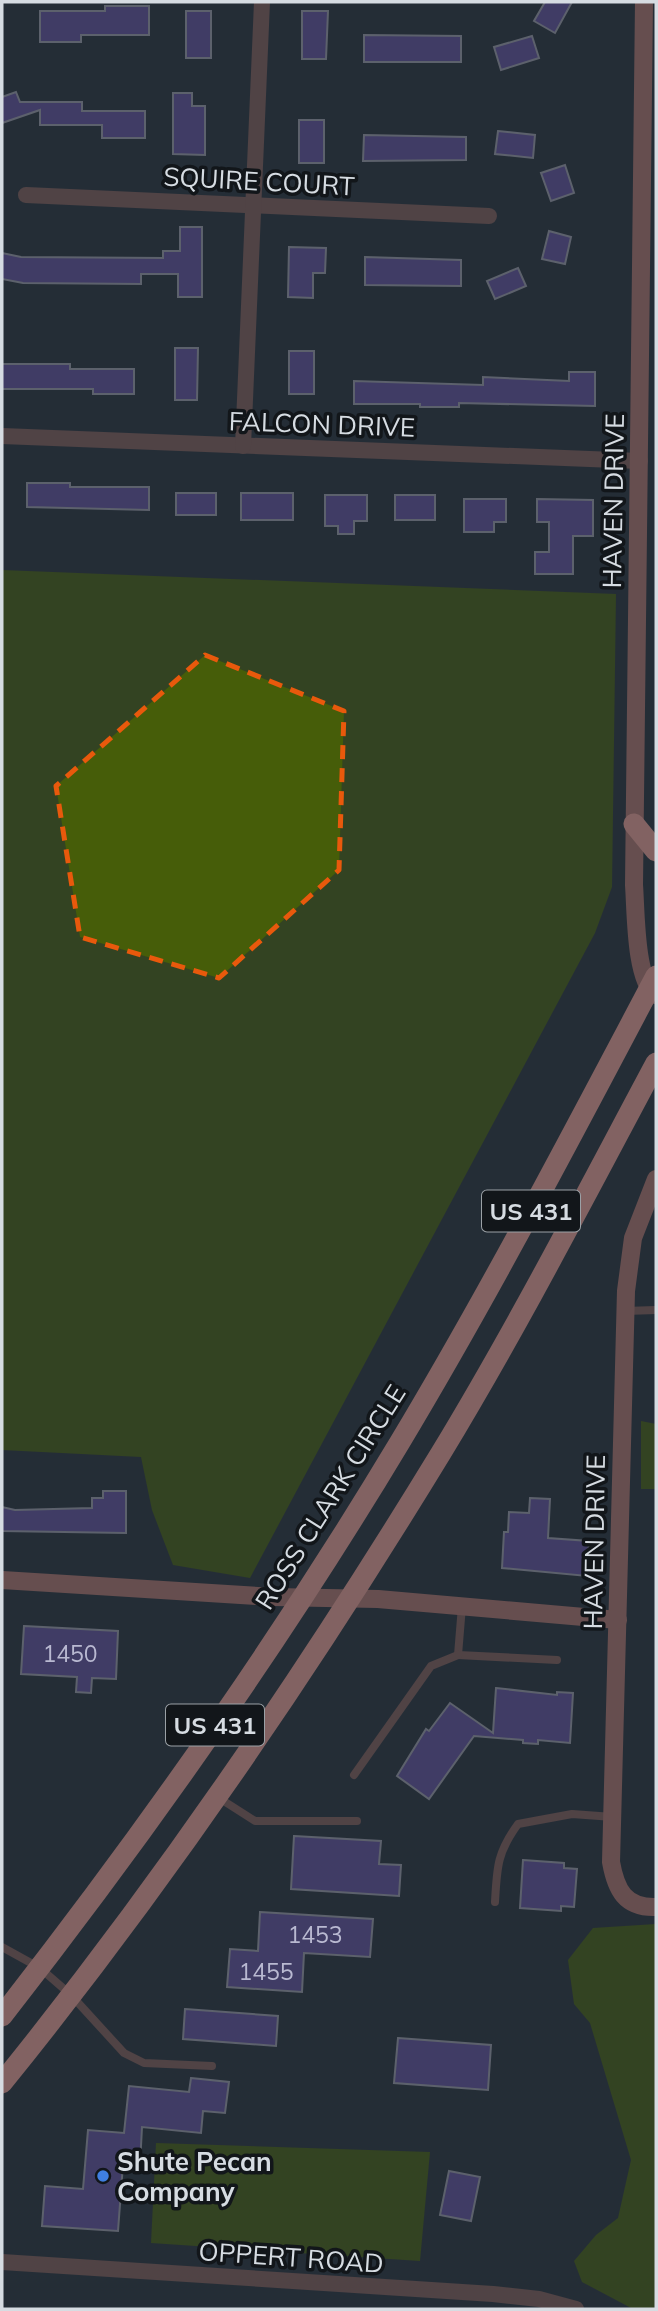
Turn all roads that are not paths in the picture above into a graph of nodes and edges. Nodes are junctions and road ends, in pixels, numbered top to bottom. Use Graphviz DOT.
graph roads {
  1 [pos="262,2"];
  2 [pos="644,2"];
  3 [pos="26,195"];
  4 [pos="253,206"];
  5 [pos="489,216"];
  6 [pos="2,436"];
  7 [pos="243,446"];
  8 [pos="640,461"];
  9 [pos="634,824"];
  10 [pos="656,851"];
  11 [pos="654,988"];
  12 [pos="656,1063"];
  13 [pos="656,1179"];
  14 [pos="656,1310"];
  15 [pos="625,1311"];
  16 [pos="2,1580"];
  17 [pos="302,1597"];
  18 [pos="350,1598"];
  19 [pos="462,1606"];
  20 [pos="618,1620"];
  21 [pos="458,1655"];
  22 [pos="557,1660"];
  23 [pos="354,1775"];
  24 [pos="217,1796"];
  25 [pos="613,1817"];
  26 [pos="357,1821"];
  27 [pos="495,1902"];
  28 [pos="656,1907"];
  29 [pos="2,1947"];
  30 [pos="40,1968"];
  31 [pos="71,1995"];
  32 [pos="2,2016"];
  33 [pos="212,2066"];
  34 [pos="2,2083"];
  35 [pos="2,2262"];
  36 [pos="576,2309"];
  1 -- 4 [label="street"];
  2 -- 8 [label="street, HAVEN DRIVE"];
  3 -- 4 [label="street, SQUIRE COURT"];
  4 -- 5 [label="street, SQUIRE COURT"];
  4 -- 7 [label="street"];
  6 -- 7 [label="street, FALCON DRIVE"];
  7 -- 8 [label="street, FALCON DRIVE"];
  8 -- 9 [label="street, HAVEN DRIVE"];
  9 -- 10 [label="highway"];
  9 -- 11 [label="street, HAVEN DRIVE"];
  11 -- 17 [label="highway, ROSS CLARK CIRCLE / US 431"];
  12 -- 18 [label="highway, US 431"];
  13 -- 15 [label="street, HAVEN DRIVE"];
  14 -- 15 [label="lane"];
  15 -- 20 [label="street, HAVEN DRIVE"];
  16 -- 17 [label="street"];
  17 -- 18 [label="street"];
  17 -- 30 [label="highway, ROSS CLARK CIRCLE / US 431"];
  18 -- 19 [label="street"];
  18 -- 24 [label="highway, US 431"];
  19 -- 20 [label="street"];
  19 -- 21 [label="lane"];
  20 -- 25 [label="street, HAVEN DRIVE"];
  21 -- 22 [label="lane"];
  21 -- 23 [label="lane"];
  24 -- 26 [label="lane"];
  24 -- 31 [label="highway, US 431"];
  25 -- 27 [label="lane"];
  25 -- 28 [label="street, HAVEN DRIVE"];
  29 -- 30 [label="lane"];
  30 -- 31 [label="lane"];
  30 -- 32 [label="highway, ROSS CLARK CIRCLE / US 431"];
  31 -- 33 [label="lane"];
  31 -- 34 [label="highway, US 431"];
  35 -- 36 [label="street, OPPERT ROAD"];
}
